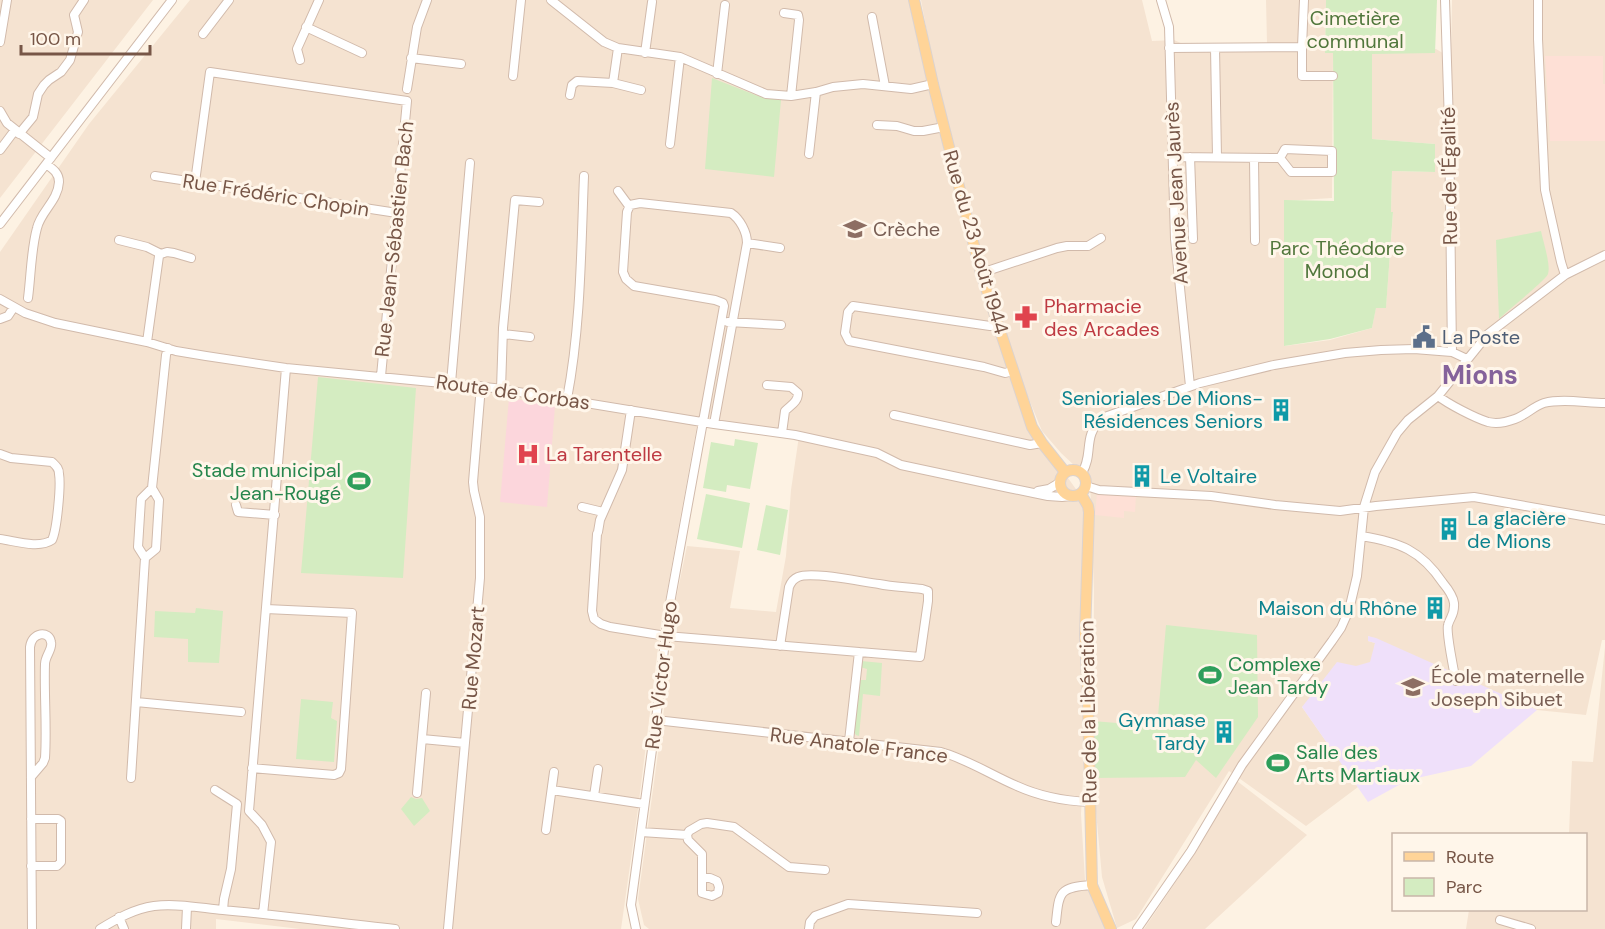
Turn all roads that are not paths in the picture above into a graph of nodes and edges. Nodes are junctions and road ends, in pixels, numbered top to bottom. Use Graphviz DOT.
graph roads {
  1 [pos="7,0"];
  2 [pos="84,0"];
  3 [pos="172,0"];
  4 [pos="229,0"];
  5 [pos="319,0"];
  6 [pos="427,0"];
  7 [pos="521,0"];
  8 [pos="551,0"];
  9 [pos="914,0"];
  10 [pos="1161,0"];
  11 [pos="1304,0"];
  12 [pos="1445,0"];
  13 [pos="1538,0"];
  14 [pos="652,2"];
  15 [pos="725,5"];
  16 [pos="784,13"];
  17 [pos="872,17"];
  18 [pos="306,27"];
  19 [pos="203,34"];
  20 [pos="0,42"];
  21 [pos="1302,47"];
  22 [pos="618,48"];
  23 [pos="1169,48"];
  24 [pos="1215,48"];
  25 [pos="362,53"];
  26 [pos="645,53"];
  27 [pos="680,57"];
  28 [pos="411,58"];
  29 [pos="300,60"];
  30 [pos="461,64"];
  31 [pos="717,74"];
  32 [pos="513,76"];
  33 [pos="1333,76"];
  34 [pos="613,83"];
  35 [pos="933,84"];
  36 [pos="885,86"];
  37 [pos="407,89"];
  38 [pos="641,90"];
  39 [pos="816,93"];
  40 [pos="570,95"];
  41 [pos="790,96"];
  42 [pos="0,111"];
  43 [pos="877,125"];
  44 [pos="944,127"];
  45 [pos="17,132"];
  46 [pos="670,144"];
  47 [pos="0,150"];
  48 [pos="809,154"];
  49 [pos="1173,157"];
  50 [pos="1190,157"];
  51 [pos="1216,157"];
  52 [pos="1254,158"];
  53 [pos="1280,158"];
  54 [pos="48,161"];
  55 [pos="470,163"];
  56 [pos="155,176"];
  57 [pos="584,176"];
  58 [pos="195,182"];
  59 [pos="618,190"];
  60 [pos="539,202"];
  61 [pos="629,206"];
  62 [pos="397,213"];
  63 [pos="0,224"];
  64 [pos="1101,238"];
  65 [pos="1193,239"];
  66 [pos="119,240"];
  67 [pos="1255,241"];
  68 [pos="747,243"];
  69 [pos="780,248"];
  70 [pos="161,254"];
  71 [pos="1605,255"];
  72 [pos="191,258"];
  73 [pos="981,273"];
  74 [pos="1565,275"];
  75 [pos="28,298"];
  76 [pos="0,299"];
  77 [pos="14,307"];
  78 [pos="0,319"];
  79 [pos="722,321"];
  80 [pos="732,323"];
  81 [pos="781,325"];
  82 [pos="999,326"];
  83 [pos="502,334"];
  84 [pos="530,337"];
  85 [pos="147,342"];
  86 [pos="168,348"];
  87 [pos="1452,352"];
  88 [pos="1467,359"];
  89 [pos="286,368"];
  90 [pos="1013,371"];
  91 [pos="381,376"];
  92 [pos="451,383"];
  93 [pos="767,385"];
  94 [pos="481,386"];
  95 [pos="1190,386"];
  96 [pos="501,388"];
  97 [pos="1438,396"];
  98 [pos="567,399"];
  99 [pos="1605,404"];
  100 [pos="631,410"];
  101 [pos="894,415"];
  102 [pos="704,422"];
  103 [pos="714,424"];
  104 [pos="782,433"];
  105 [pos="1042,443"];
  106 [pos="0,454"];
  107 [pos="1082,473"];
  108 [pos="1062,478"];
  109 [pos="152,488"];
  110 [pos="1027,490"];
  111 [pos="1079,492"];
  112 [pos="236,505"];
  113 [pos="582,507"];
  114 [pos="1364,507"];
  115 [pos="603,512"];
  116 [pos="275,515"];
  117 [pos="1605,520"];
  118 [pos="1361,536"];
  119 [pos="0,539"];
  120 [pos="146,558"];
  121 [pos="266,609"];
  122 [pos="666,636"];
  123 [pos="780,646"];
  124 [pos="858,652"];
  125 [pos="1456,681"];
  126 [pos="426,693"];
  127 [pos="136,702"];
  128 [pos="241,712"];
  129 [pos="656,720"];
  130 [pos="422,739"];
  131 [pos="849,741"];
  132 [pos="465,743"];
  133 [pos="252,768"];
  134 [pos="598,769"];
  135 [pos="554,772"];
  136 [pos="30,777"];
  137 [pos="131,778"];
  138 [pos="215,790"];
  139 [pos="552,790"];
  140 [pos="417,793"];
  141 [pos="594,796"];
  142 [pos="1089,802"];
  143 [pos="644,804"];
  144 [pos="31,819"];
  145 [pos="546,830"];
  146 [pos="640,832"];
  147 [pos="687,835"];
  148 [pos="32,866"];
  149 [pos="825,870"];
  150 [pos="702,878"];
  151 [pos="1092,885"];
  152 [pos="187,907"];
  153 [pos="223,910"];
  154 [pos="977,913"];
  155 [pos="263,914"];
  156 [pos="119,917"];
  157 [pos="1500,920"];
  158 [pos="1056,922"];
  159 [pos="32,929"];
  160 [pos="100,929"];
  161 [pos="123,929"];
  162 [pos="186,929"];
  163 [pos="395,929"];
  164 [pos="448,929"];
  165 [pos="636,929"];
  166 [pos="809,929"];
  167 [pos="1111,929"];
  168 [pos="1137,929"];
  169 [pos="1531,929"];
  1 -- 20 [label="street"];
  2 -- 45 [label="street"];
  3 -- 54 [label="street"];
  4 -- 19 [label="street"];
  5 -- 18 [label="street"];
  6 -- 28 [label="street"];
  7 -- 32 [label="street"];
  8 -- 22 [label="street"];
  9 -- 35 [label="main road, Rue du 23 Août 1944"];
  10 -- 23 [label="street, Avenue Jean Jaurès"];
  11 -- 21 [label="street"];
  12 -- 87 [label="street, Rue de l'Égalité"];
  13 -- 74 [label="street"];
  14 -- 26 [label="street"];
  15 -- 31 [label="street"];
  16 -- 41 [label="street"];
  17 -- 36 [label="street"];
  18 -- 25 [label="street"];
  18 -- 29 [label="street"];
  21 -- 24 [label="street"];
  21 -- 33 [label="street"];
  22 -- 26 [label="street"];
  22 -- 34 [label="street"];
  23 -- 24 [label="street"];
  23 -- 49 [label="street, Avenue Jean Jaurès"];
  24 -- 51 [label="street"];
  26 -- 27 [label="street"];
  27 -- 31 [label="street"];
  27 -- 46 [label="street"];
  28 -- 30 [label="street"];
  28 -- 37 [label="street"];
  31 -- 41 [label="street"];
  34 -- 38 [label="street"];
  34 -- 40 [label="street"];
  35 -- 36 [label="street"];
  35 -- 44 [label="main road, Rue du 23 Août 1944"];
  36 -- 39 [label="street"];
  39 -- 41 [label="street"];
  39 -- 48 [label="street"];
  42 -- 45 [label="street"];
  43 -- 44 [label="street"];
  44 -- 73 [label="main road, Rue du 23 Août 1944"];
  45 -- 47 [label="street"];
  45 -- 54 [label="street"];
  49 -- 50 [label="street"];
  49 -- 95 [label="street, Avenue Jean Jaurès"];
  50 -- 51 [label="street"];
  50 -- 65 [label="street"];
  51 -- 52 [label="street"];
  52 -- 53 [label="street"];
  52 -- 67 [label="street"];
  53 -- 53 [label="street"];
  54 -- 63 [label="street"];
  54 -- 75 [label="street"];
  55 -- 92 [label="street"];
  56 -- 58 [label="street, Rue Frédéric Chopin"];
  57 -- 98 [label="street"];
  58 -- 62 [label="street, Rue Frédéric Chopin"];
  58 -- 62 [label="street, Rue Jean-Sébastien Bach"];
  59 -- 61 [label="street"];
  60 -- 83 [label="street"];
  61 -- 68 [label="street"];
  61 -- 79 [label="street"];
  62 -- 91 [label="street, Rue Jean-Sébastien Bach"];
  64 -- 73 [label="street"];
  66 -- 70 [label="street"];
  68 -- 69 [label="street"];
  68 -- 80 [label="street"];
  70 -- 72 [label="street"];
  70 -- 85 [label="street"];
  71 -- 74 [label="street"];
  73 -- 82 [label="main road, Rue du 23 Août 1944"];
  74 -- 88 [label="street"];
  76 -- 77 [label="street, Route de Corbas"];
  77 -- 78 [label="street"];
  77 -- 85 [label="street, Route de Corbas"];
  79 -- 80 [label="street"];
  79 -- 102 [label="street, Rue Victor Hugo"];
  80 -- 81 [label="street"];
  80 -- 103 [label="street"];
  82 -- 90 [label="main road, Rue du 23 Août 1944"];
  82 -- 90 [label="street"];
  83 -- 84 [label="street"];
  83 -- 96 [label="street"];
  85 -- 86 [label="street, Route de Corbas"];
  86 -- 89 [label="street, Route de Corbas"];
  86 -- 109 [label="street"];
  87 -- 88 [label="street"];
  87 -- 95 [label="street"];
  88 -- 97 [label="street"];
  89 -- 91 [label="street, Route de Corbas"];
  89 -- 116 [label="street"];
  90 -- 105 [label="main road, Rue du 23 Août 1944"];
  91 -- 92 [label="street, Route de Corbas"];
  92 -- 94 [label="street, Route de Corbas"];
  93 -- 104 [label="street"];
  94 -- 96 [label="street, Route de Corbas"];
  94 -- 132 [label="street, Rue Mozart"];
  95 -- 107 [label="street"];
  96 -- 98 [label="street, Route de Corbas"];
  97 -- 99 [label="street"];
  97 -- 114 [label="street"];
  98 -- 100 [label="street, Route de Corbas"];
  100 -- 102 [label="street, Route de Corbas"];
  100 -- 115 [label="street"];
  101 -- 105 [label="street"];
  102 -- 103 [label="street, Route de Corbas"];
  102 -- 122 [label="street, Rue Victor Hugo"];
  103 -- 104 [label="street, Route de Corbas"];
  104 -- 110 [label="street, Route de Corbas"];
  105 -- 108 [label="main road, Rue du 23 Août 1944"];
  106 -- 119 [label="street"];
  107 -- 108 [label="main road"];
  107 -- 111 [label="main road"];
  108 -- 110 [label="street, Route de Corbas"];
  108 -- 111 [label="main road"];
  109 -- 120 [label="street"];
  109 -- 120 [label="street"];
  110 -- 111 [label="street, Route de Corbas"];
  111 -- 114 [label="street, Route de Corbas"];
  111 -- 142 [label="main road, Rue de la Libération"];
  112 -- 116 [label="street"];
  113 -- 115 [label="street"];
  114 -- 117 [label="street, Route de Corbas"];
  114 -- 118 [label="street"];
  115 -- 122 [label="street"];
  116 -- 121 [label="street"];
  118 -- 125 [label="street"];
  118 -- 168 [label="street"];
  120 -- 127 [label="street"];
  121 -- 133 [label="street"];
  121 -- 133 [label="street"];
  122 -- 123 [label="street"];
  122 -- 129 [label="street, Rue Victor Hugo"];
  123 -- 124 [label="street"];
  123 -- 124 [label="street"];
  124 -- 131 [label="street"];
  126 -- 130 [label="street"];
  127 -- 128 [label="street"];
  127 -- 137 [label="street"];
  129 -- 131 [label="street, Rue Anatole France"];
  129 -- 143 [label="street, Rue Victor Hugo"];
  130 -- 132 [label="street"];
  130 -- 140 [label="street"];
  131 -- 142 [label="street, Rue Anatole France"];
  132 -- 164 [label="street, Rue Mozart"];
  133 -- 155 [label="street"];
  134 -- 141 [label="street"];
  135 -- 139 [label="street"];
  136 -- 136 [label="street"];
  136 -- 144 [label="street"];
  138 -- 153 [label="street"];
  139 -- 141 [label="street"];
  139 -- 145 [label="street"];
  141 -- 143 [label="street"];
  142 -- 151 [label="main road, Rue de la Libération"];
  143 -- 146 [label="street, Rue Victor Hugo"];
  144 -- 148 [label="street"];
  144 -- 148 [label="street"];
  146 -- 147 [label="street"];
  146 -- 165 [label="street, Rue Victor Hugo"];
  147 -- 149 [label="street"];
  147 -- 150 [label="street"];
  148 -- 159 [label="street"];
  151 -- 158 [label="street"];
  151 -- 167 [label="main road, Rue de la Libération"];
  152 -- 153 [label="street"];
  152 -- 156 [label="street"];
  152 -- 162 [label="street"];
  153 -- 155 [label="street"];
  154 -- 166 [label="street"];
  155 -- 163 [label="street"];
  156 -- 160 [label="street"];
  156 -- 161 [label="street"];
  157 -- 169 [label="street"];
}
